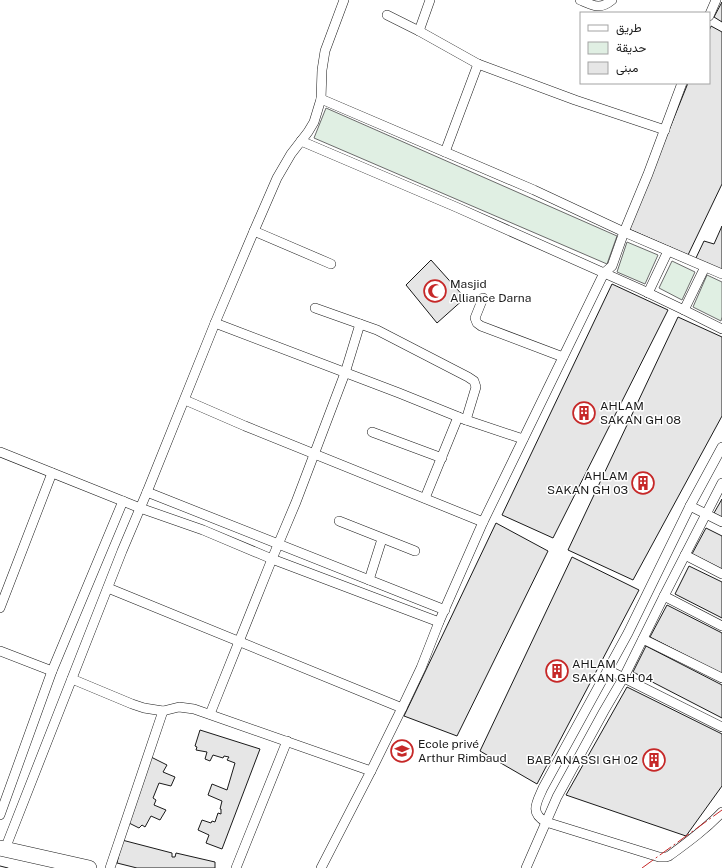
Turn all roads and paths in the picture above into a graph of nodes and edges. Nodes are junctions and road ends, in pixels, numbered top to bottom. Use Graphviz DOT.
graph roads {
  1 [pos="344,0"];
  2 [pos="430,0"];
  3 [pos="580,0"];
  4 [pos="612,0"];
  5 [pos="716,0"];
  6 [pos="710,14"];
  7 [pos="387,15"];
  8 [pos="419,31"];
  9 [pos="478,64"];
  10 [pos="682,84"];
  11 [pos="321,99"];
  12 [pos="665,130"];
  13 [pos="301,141"];
  14 [pos="445,152"];
  15 [pos="254,231"];
  16 [pos="624,232"];
  17 [pos="668,251"];
  18 [pos="331,264"];
  19 [pos="705,267"];
  20 [pos="604,273"];
  21 [pos="722,274"];
  22 [pos="648,293"];
  23 [pos="483,298"];
  24 [pos="315,308"];
  25 [pos="684,310"];
  26 [pos="215,323"];
  27 [pos="360,324"];
  28 [pos="722,329"];
  29 [pos="563,357"];
  30 [pos="345,373"];
  31 [pos="185,400"];
  32 [pos="462,418"];
  33 [pos="372,432"];
  34 [pos="523,439"];
  35 [pos="722,446"];
  36 [pos="0,452"];
  37 [pos="314,453"];
  38 [pos="442,458"];
  39 [pos="52,473"];
  40 [pos="722,483"];
  41 [pos="147,492"];
  42 [pos="425,498"];
  43 [pos="123,501"];
  44 [pos="690,506"];
  45 [pos="140,508"];
  46 [pos="706,514"];
  47 [pos="339,520"];
  48 [pos="483,522"];
  49 [pos="722,522"];
  50 [pos="382,539"];
  51 [pos="279,544"];
  52 [pos="415,551"];
  53 [pos="685,555"];
  54 [pos="272,559"];
  55 [pos="722,574"];
  56 [pos="369,580"];
  57 [pos="108,588"];
  58 [pos="664,596"];
  59 [pos="0,608"];
  60 [pos="445,610"];
  61 [pos="439,622"];
  62 [pos="722,626"];
  63 [pos="643,640"];
  64 [pos="239,641"];
  65 [pos="0,651"];
  66 [pos="608,670"];
  67 [pos="52,671"];
  68 [pos="623,678"];
  69 [pos="722,678"];
  70 [pos="72,679"];
  71 [pos="402,708"];
  72 [pos="163,711"];
  73 [pos="210,714"];
  74 [pos="722,727"];
  75 [pos="287,742"];
  76 [pos="371,771"];
  77 [pos="722,812"];
  78 [pos="0,815"];
  79 [pos="546,822"];
  80 [pos="3,849"];
  81 [pos="89,868"];
  82 [pos="110,868"];
  83 [pos="236,868"];
  84 [pos="321,868"];
  85 [pos="526,868"];
  1 -- 11 [label="street"];
  2 -- 8 [label="street"];
  3 -- 4 [label="street"];
  5 -- 6 [label="street"];
  7 -- 8 [label="street"];
  8 -- 9 [label="street"];
  9 -- 12 [label="street"];
  9 -- 14 [label="street"];
  10 -- 12 [label="street"];
  11 -- 13 [label="street"];
  11 -- 14 [label="street"];
  12 -- 16 [label="street"];
  13 -- 15 [label="street"];
  13 -- 20 [label="street"];
  14 -- 16 [label="street"];
  15 -- 18 [label="street"];
  15 -- 26 [label="street"];
  16 -- 17 [label="street"];
  16 -- 20 [label="street"];
  17 -- 19 [label="street"];
  17 -- 22 [label="street"];
  19 -- 21 [label="street"];
  19 -- 25 [label="street"];
  20 -- 22 [label="street"];
  20 -- 29 [label="street"];
  22 -- 25 [label="street"];
  23 -- 29 [label="street"];
  24 -- 27 [label="street"];
  25 -- 28 [label="street"];
  26 -- 30 [label="street"];
  26 -- 31 [label="street"];
  27 -- 30 [label="street"];
  27 -- 32 [label="street"];
  29 -- 34 [label="street"];
  30 -- 32 [label="street"];
  30 -- 37 [label="street"];
  31 -- 37 [label="street"];
  31 -- 41 [label="street"];
  32 -- 34 [label="street"];
  32 -- 38 [label="street"];
  33 -- 38 [label="street"];
  34 -- 48 [label="street"];
  35 -- 44 [label="street"];
  36 -- 39 [label="street"];
  37 -- 42 [label="street"];
  37 -- 51 [label="street"];
  38 -- 42 [label="street"];
  39 -- 43 [label="street"];
  39 -- 59 [label="street"];
  40 -- 46 [label="street"];
  41 -- 45 [label="street"];
  41 -- 51 [label="street"];
  42 -- 48 [label="street"];
  43 -- 45 [label="street"];
  43 -- 67 [label="street"];
  44 -- 46 [label="street"];
  44 -- 66 [label="street"];
  45 -- 54 [label="street"];
  45 -- 57 [label="street"];
  46 -- 49 [label="street"];
  46 -- 53 [label="street"];
  47 -- 50 [label="street"];
  48 -- 60 [label="street"];
  50 -- 52 [label="street"];
  50 -- 56 [label="street"];
  51 -- 54 [label="street"];
  51 -- 56 [label="street"];
  53 -- 55 [label="street"];
  53 -- 58 [label="street"];
  54 -- 61 [label="street"];
  54 -- 64 [label="street"];
  56 -- 60 [label="street"];
  57 -- 64 [label="street"];
  57 -- 70 [label="street"];
  58 -- 62 [label="street"];
  58 -- 63 [label="street"];
  60 -- 61 [label="street"];
  61 -- 71 [label="street"];
  63 -- 68 [label="street"];
  63 -- 69 [label="street"];
  64 -- 71 [label="street"];
  64 -- 73 [label="street"];
  65 -- 67 [label="street"];
  66 -- 68 [label="street"];
  66 -- 79 [label="street"];
  67 -- 78 [label="street"];
  68 -- 74 [label="street"];
  68 -- 79 [label="street"];
  70 -- 72 [label="street"];
  70 -- 80 [label="street"];
  71 -- 76 [label="street"];
  72 -- 73 [label="street"];
  72 -- 82 [label="street"];
  73 -- 75 [label="street"];
  75 -- 76 [label="street"];
  75 -- 83 [label="street"];
  76 -- 84 [label="street"];
  77 -- 79 [label="street"];
  79 -- 85 [label="street"];
  80 -- 81 [label="main road"];
}
